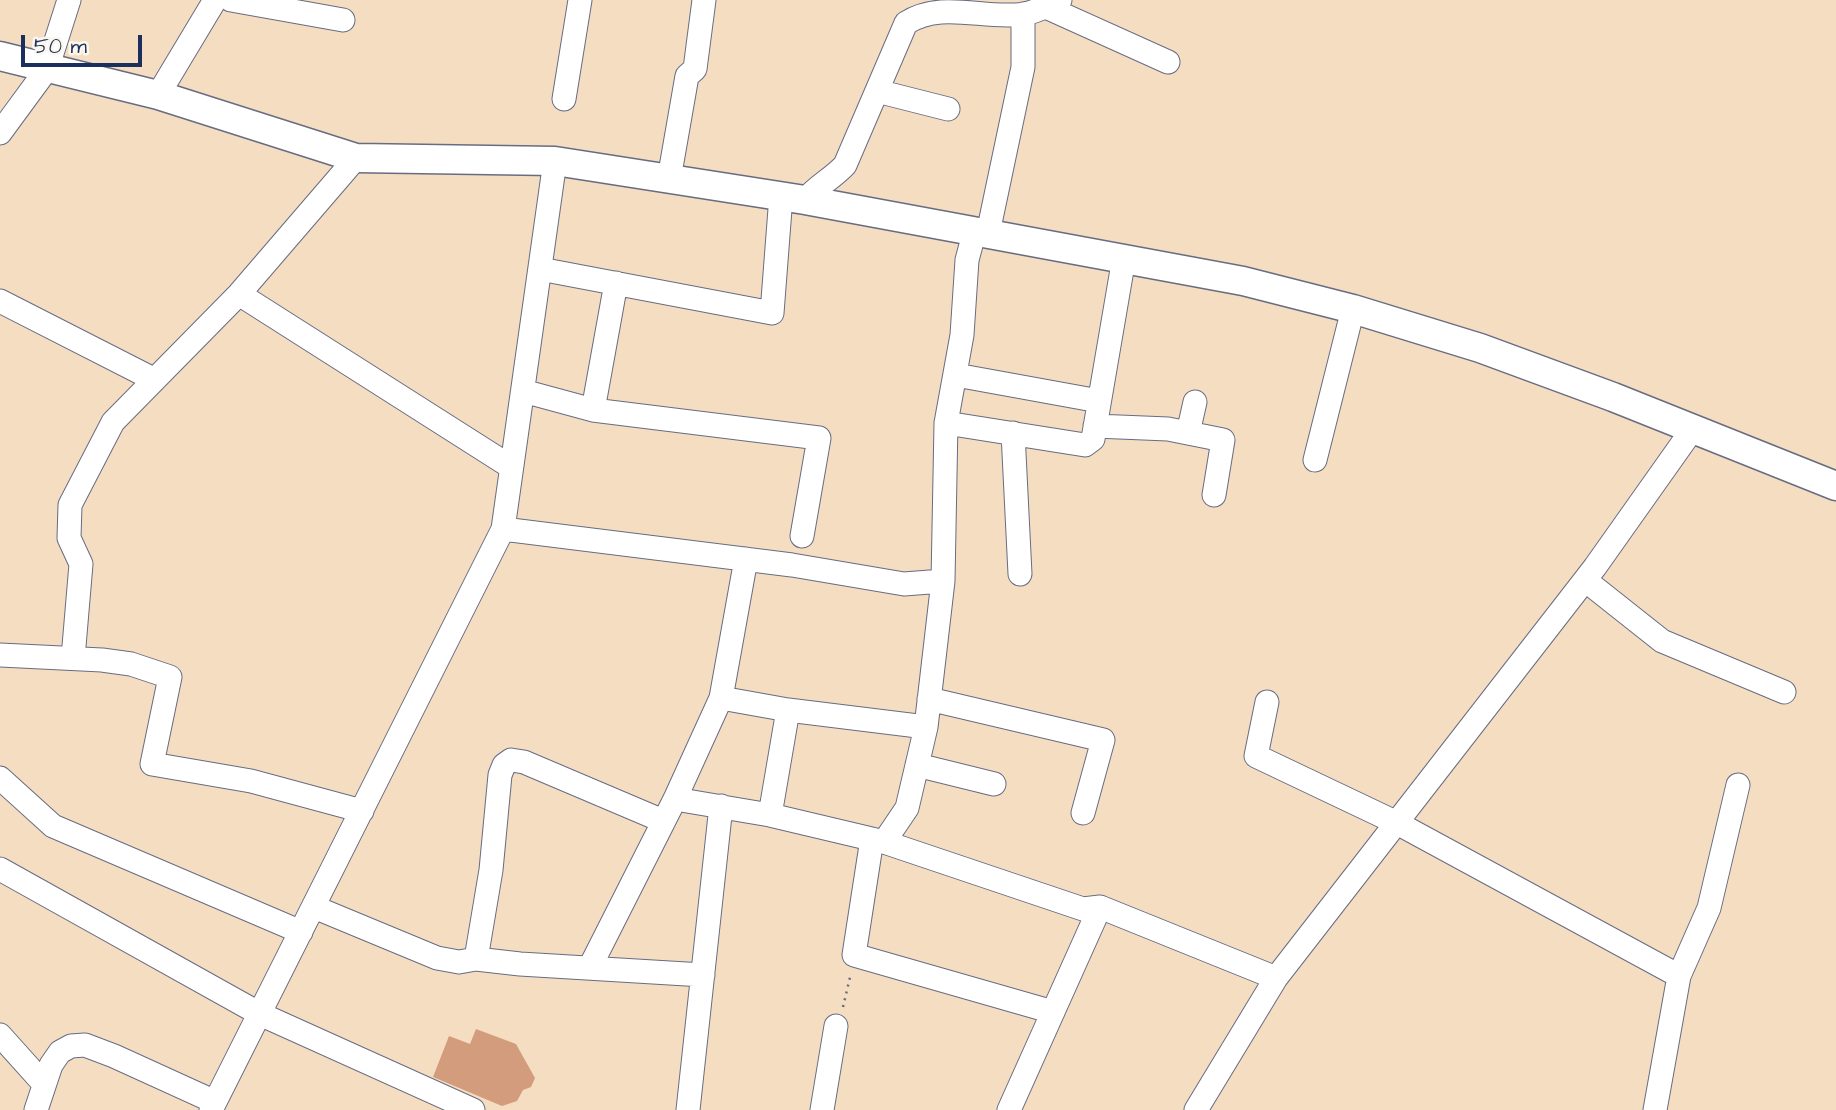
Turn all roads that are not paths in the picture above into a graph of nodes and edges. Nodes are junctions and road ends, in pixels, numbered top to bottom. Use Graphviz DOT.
graph roads {
  1 [pos="69,0"];
  2 [pos="215,0"];
  3 [pos="231,0"];
  4 [pos="580,0"];
  5 [pos="704,0"];
  6 [pos="1039,6"];
  7 [pos="343,20"];
  8 [pos="0,56"];
  9 [pos="1168,62"];
  10 [pos="47,69"];
  11 [pos="877,90"];
  12 [pos="158,95"];
  13 [pos="564,99"];
  14 [pos="948,109"];
  15 [pos="0,133"];
  16 [pos="356,158"];
  17 [pos="555,161"];
  18 [pos="670,179"];
  19 [pos="793,198"];
  20 [pos="981,232"];
  21 [pos="1124,258"];
  22 [pos="540,269"];
  23 [pos="616,283"];
  24 [pos="239,294"];
  25 [pos="0,302"];
  26 [pos="1353,309"];
  27 [pos="956,375"];
  28 [pos="153,379"];
  29 [pos="523,391"];
  30 [pos="1099,401"];
  31 [pos="1195,402"];
  32 [pos="593,411"];
  33 [pos="946,423"];
  34 [pos="1095,426"];
  35 [pos="1692,430"];
  36 [pos="1013,433"];
  37 [pos="1188,433"];
  38 [pos="1315,460"];
  39 [pos="511,467"];
  40 [pos="1836,486"];
  41 [pos="1214,495"];
  42 [pos="503,529"];
  43 [pos="802,536"];
  44 [pos="746,559"];
  45 [pos="1020,574"];
  46 [pos="1585,580"];
  47 [pos="943,581"];
  48 [pos="0,655"];
  49 [pos="74,658"];
  50 [pos="1784,692"];
  51 [pos="721,698"];
  52 [pos="929,699"];
  53 [pos="1267,702"];
  54 [pos="788,710"];
  55 [pos="926,727"];
  56 [pos="918,765"];
  57 [pos="0,778"];
  58 [pos="994,784"];
  59 [pos="1738,785"];
  60 [pos="675,799"];
  61 [pos="721,806"];
  62 [pos="362,811"];
  63 [pos="1083,813"];
  64 [pos="770,815"];
  65 [pos="663,821"];
  66 [pos="1398,823"];
  67 [pos="878,840"];
  68 [pos="0,869"];
  69 [pos="314,907"];
  70 [pos="1100,907"];
  71 [pos="301,932"];
  72 [pos="476,959"];
  73 [pos="590,967"];
  74 [pos="703,975"];
  75 [pos="1679,976"];
  76 [pos="1276,978"];
  77 [pos="1053,1012"];
  78 [pos="260,1014"];
  79 [pos="836,1026"];
  80 [pos="0,1035"];
  81 [pos="44,1084"];
  82 [pos="213,1106"];
  83 [pos="36,1110"];
  84 [pos="473,1110"];
  85 [pos="688,1110"];
  86 [pos="822,1110"];
  87 [pos="1009,1110"];
  88 [pos="1196,1110"];
  89 [pos="1655,1110"];
  1 -- 10 [label="street"];
  2 -- 12 [label="street"];
  3 -- 7 [label="street"];
  4 -- 13 [label="street"];
  5 -- 18 [label="street"];
  6 -- 9 [label="street"];
  6 -- 11 [label="street"];
  6 -- 20 [label="street"];
  8 -- 10 [label="main road"];
  10 -- 12 [label="main road"];
  10 -- 15 [label="street"];
  11 -- 14 [label="street"];
  11 -- 19 [label="street"];
  12 -- 16 [label="main road"];
  16 -- 17 [label="main road"];
  16 -- 24 [label="street"];
  17 -- 18 [label="main road"];
  17 -- 22 [label="street"];
  18 -- 19 [label="main road"];
  19 -- 20 [label="main road"];
  19 -- 23 [label="street"];
  20 -- 21 [label="main road"];
  20 -- 27 [label="street"];
  21 -- 26 [label="main road"];
  21 -- 30 [label="street"];
  22 -- 23 [label="street"];
  22 -- 29 [label="street"];
  23 -- 32 [label="street"];
  24 -- 28 [label="street"];
  24 -- 39 [label="street"];
  25 -- 28 [label="street"];
  26 -- 35 [label="main road"];
  26 -- 38 [label="street"];
  27 -- 30 [label="street"];
  27 -- 33 [label="street"];
  28 -- 49 [label="street"];
  29 -- 32 [label="street"];
  29 -- 39 [label="street"];
  30 -- 34 [label="street"];
  31 -- 37 [label="street"];
  32 -- 43 [label="street"];
  33 -- 36 [label="street"];
  33 -- 47 [label="street"];
  34 -- 36 [label="street"];
  34 -- 37 [label="street"];
  35 -- 40 [label="main road"];
  35 -- 46 [label="street"];
  36 -- 45 [label="street"];
  37 -- 41 [label="street"];
  39 -- 42 [label="street"];
  42 -- 44 [label="street"];
  42 -- 62 [label="street"];
  44 -- 47 [label="street"];
  44 -- 51 [label="street"];
  46 -- 50 [label="street"];
  46 -- 66 [label="street"];
  47 -- 52 [label="street"];
  48 -- 49 [label="street"];
  49 -- 62 [label="street"];
  51 -- 54 [label="street"];
  51 -- 60 [label="street"];
  52 -- 55 [label="street"];
  52 -- 63 [label="street"];
  53 -- 66 [label="street"];
  54 -- 55 [label="street"];
  54 -- 64 [label="street"];
  55 -- 56 [label="street"];
  56 -- 58 [label="street"];
  56 -- 67 [label="street"];
  57 -- 71 [label="street"];
  59 -- 75 [label="street"];
  60 -- 61 [label="street"];
  60 -- 65 [label="street"];
  61 -- 64 [label="street"];
  61 -- 74 [label="street"];
  62 -- 69 [label="street"];
  64 -- 67 [label="street"];
  65 -- 72 [label="street"];
  65 -- 73 [label="street"];
  66 -- 75 [label="street"];
  66 -- 76 [label="street"];
  67 -- 70 [label="street"];
  67 -- 77 [label="street"];
  68 -- 78 [label="street"];
  69 -- 71 [label="street"];
  69 -- 72 [label="street"];
  70 -- 76 [label="street"];
  70 -- 77 [label="street"];
  71 -- 78 [label="street"];
  72 -- 73 [label="street"];
  73 -- 74 [label="street"];
  74 -- 85 [label="street"];
  75 -- 89 [label="street"];
  76 -- 88 [label="street"];
  77 -- 87 [label="street"];
  78 -- 82 [label="street"];
  78 -- 84 [label="street"];
  79 -- 86 [label="street"];
  80 -- 81 [label="street"];
  81 -- 82 [label="street"];
  81 -- 83 [label="street"];
}
